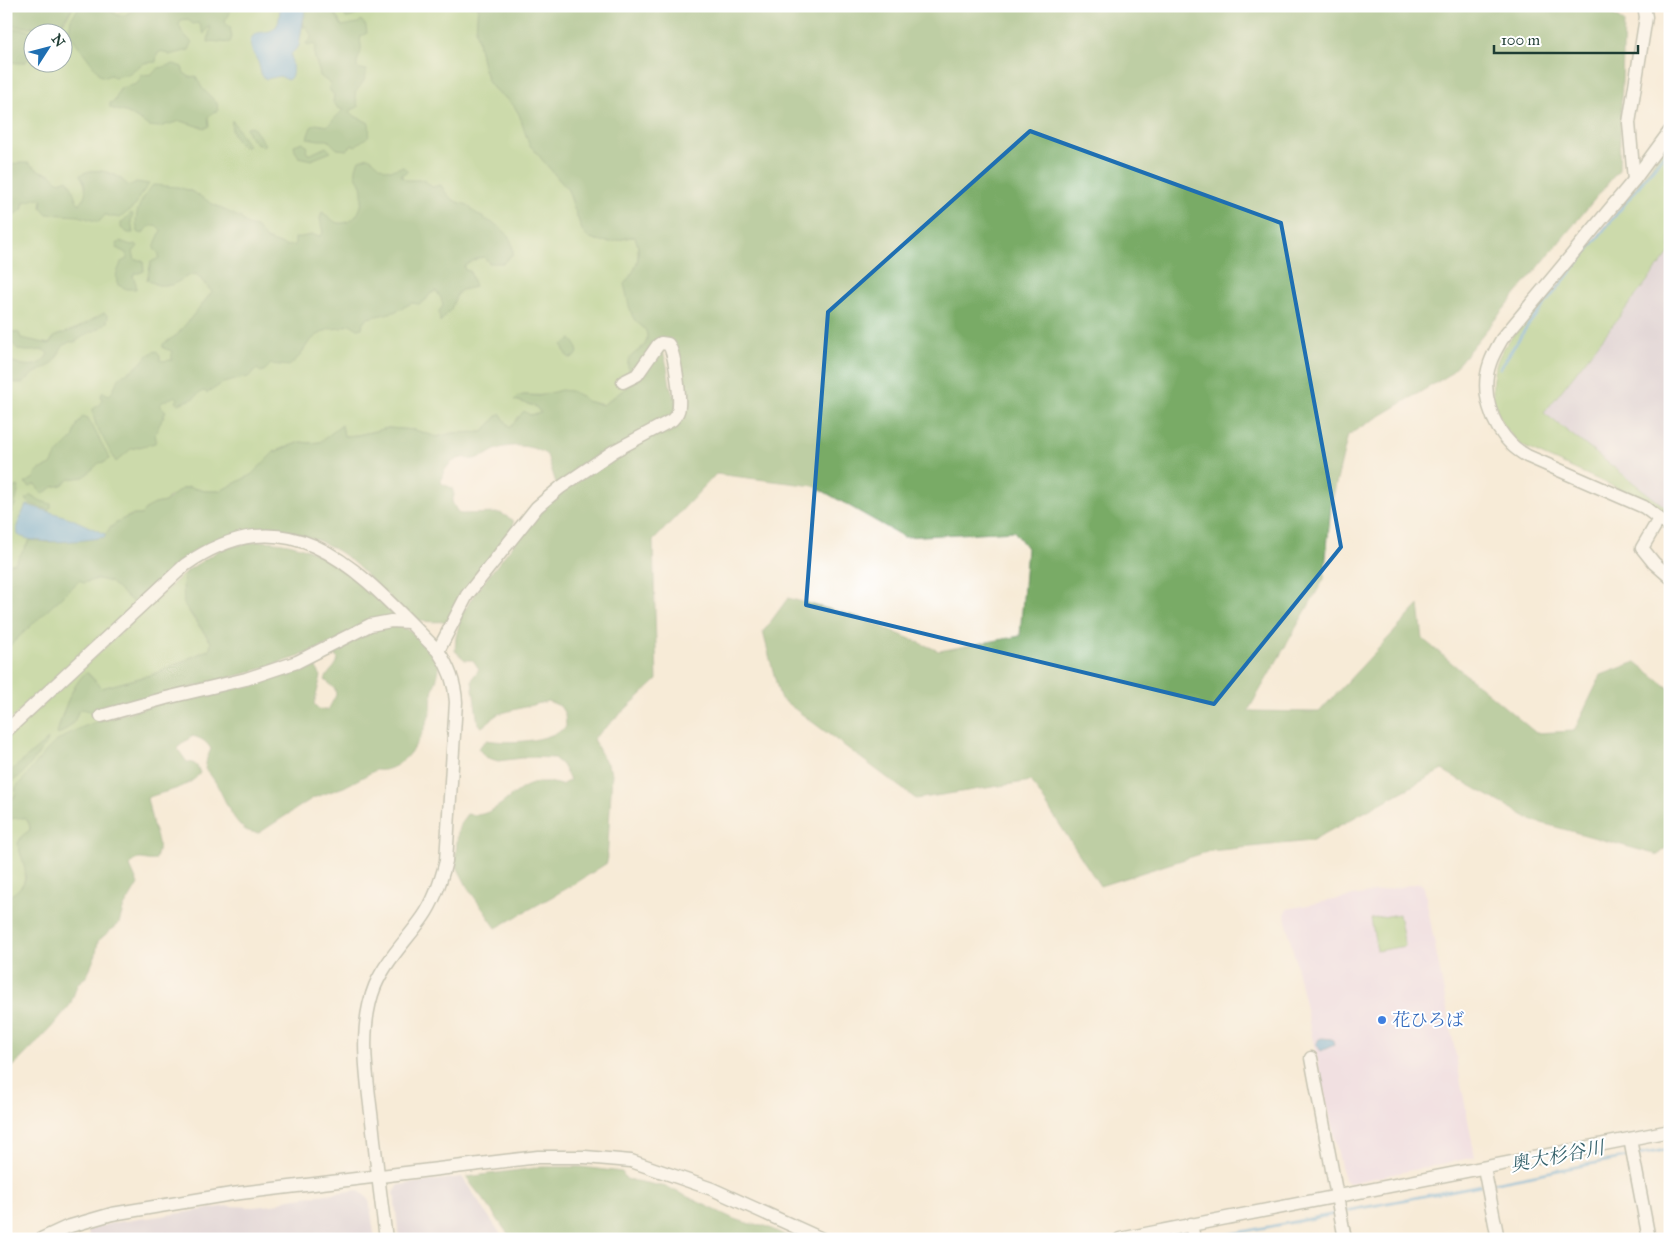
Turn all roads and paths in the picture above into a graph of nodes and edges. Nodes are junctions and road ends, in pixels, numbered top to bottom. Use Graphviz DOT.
graph roads {
  1 [pos="1644,6"];
  2 [pos="1670,131"];
  3 [pos="1634,180"];
  4 [pos="623,382"];
  5 [pos="1665,523"];
  6 [pos="1670,577"];
  7 [pos="409,622"];
  8 [pos="438,650"];
  9 [pos="101,716"];
  10 [pos="6,731"];
  11 [pos="1311,1058"];
  12 [pos="1670,1131"];
  13 [pos="1630,1139"];
  14 [pos="1484,1168"];
  15 [pos="378,1176"];
  16 [pos="1338,1196"];
  17 [pos="1191,1224"];
  18 [pos="41,1239"];
  19 [pos="386,1239"];
  20 [pos="822,1239"];
  21 [pos="1120,1239"];
  22 [pos="1194,1239"];
  23 [pos="1346,1239"];
  24 [pos="1498,1239"];
  25 [pos="1649,1239"];
  1 -- 3 [label="street"];
  2 -- 3 [label="street"];
  3 -- 5 [label="street"];
  4 -- 8 [label="street"];
  5 -- 6 [label="street"];
  7 -- 8 [label="street"];
  7 -- 9 [label="street"];
  7 -- 10 [label="street"];
  8 -- 15 [label="street"];
  11 -- 16 [label="street"];
  12 -- 13 [label="street"];
  13 -- 14 [label="street"];
  13 -- 25 [label="street"];
  14 -- 16 [label="street"];
  14 -- 24 [label="street"];
  15 -- 18 [label="street"];
  15 -- 19 [label="street"];
  15 -- 20 [label="street"];
  16 -- 17 [label="street"];
  16 -- 23 [label="street"];
  17 -- 21 [label="street"];
  17 -- 22 [label="street"];
}
